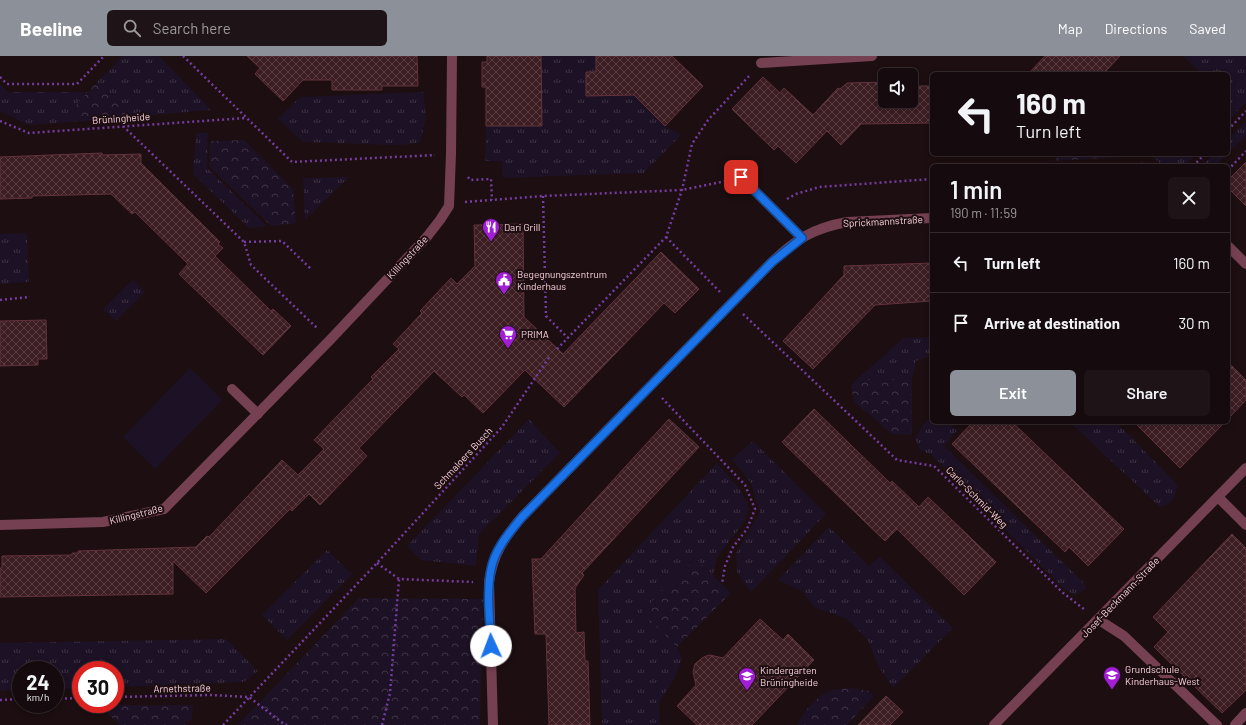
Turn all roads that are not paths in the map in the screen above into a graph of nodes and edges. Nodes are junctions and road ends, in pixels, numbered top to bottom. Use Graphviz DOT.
graph roads {
  1 [pos="452,56"];
  2 [pos="872,56"];
  3 [pos="761,63"];
  4 [pos="741,177"];
  5 [pos="930,218"];
  6 [pos="802,238"];
  7 [pos="1230,248"];
  8 [pos="1246,264"];
  9 [pos="232,389"];
  10 [pos="258,414"];
  11 [pos="1246,468"];
  12 [pos="1218,497"];
  13 [pos="0,525"];
  14 [pos="1246,525"];
  15 [pos="1098,620"];
  16 [pos="1246,713"];
  17 [pos="493,725"];
  18 [pos="994,725"];
  19 [pos="1217,725"];
  20 [pos="1235,725"];
  1 -- 10 [label="street, Killingstraße"];
  2 -- 3 [label="street"];
  4 -- 6 [label="street"];
  5 -- 6 [label="street, Sprickmannstraße"];
  6 -- 17 [label="street, Sprickmannstraße"];
  7 -- 8 [label="street"];
  9 -- 10 [label="street"];
  10 -- 13 [label="street, Killingstraße"];
  11 -- 12 [label="street, Josef-Beckmann-Straße"];
  12 -- 14 [label="street"];
  12 -- 15 [label="street, Josef-Beckmann-Straße"];
  15 -- 18 [label="street, Josef-Beckmann-Straße"];
  15 -- 19 [label="street"];
  16 -- 20 [label="street"];
}
